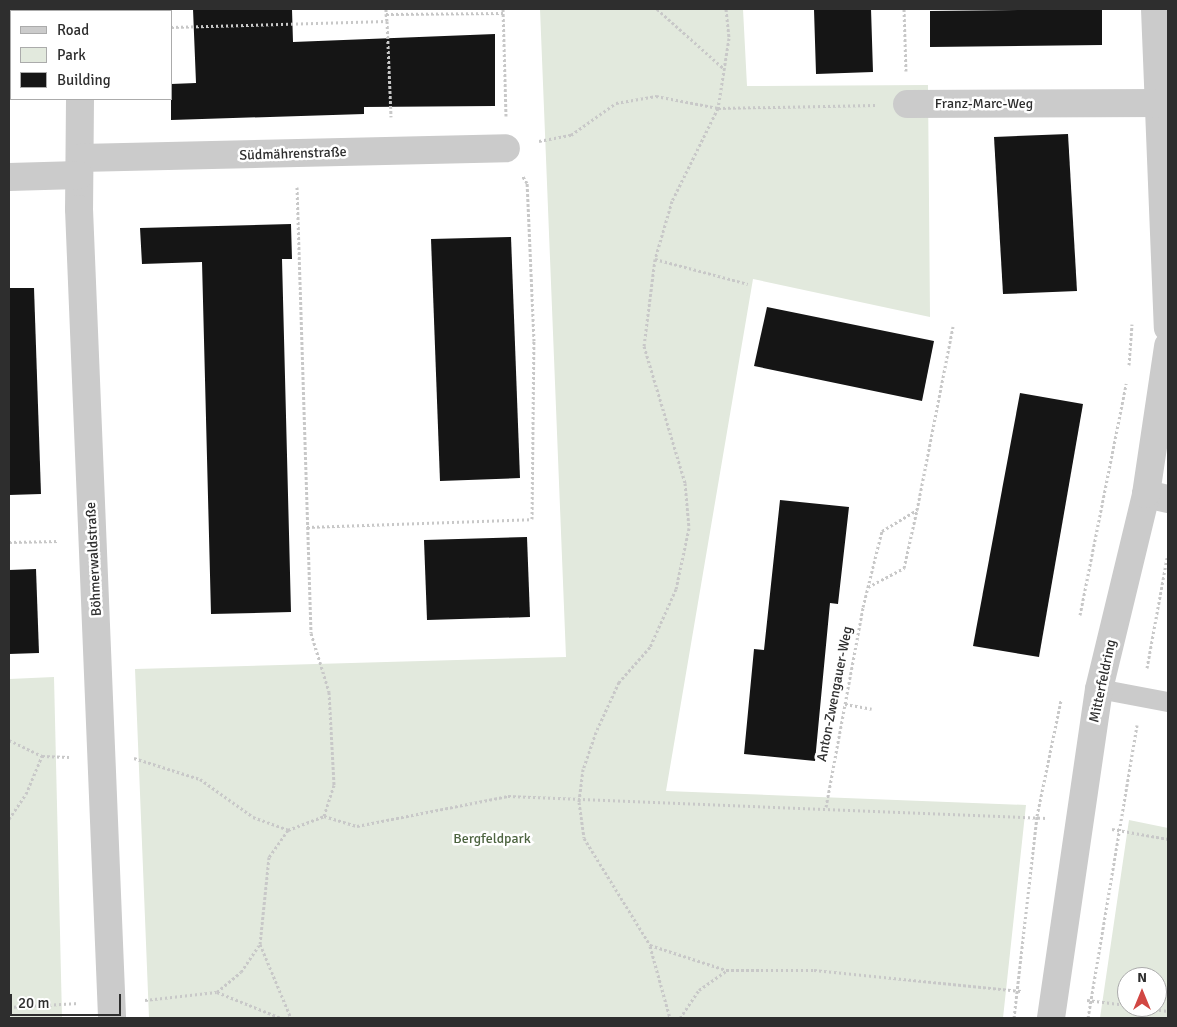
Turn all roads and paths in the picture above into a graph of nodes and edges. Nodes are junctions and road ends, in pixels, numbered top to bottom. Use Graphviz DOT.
graph roads {
  1 [pos="386,9"];
  2 [pos="658,9"];
  3 [pos="726,9"];
  4 [pos="904,9"];
  5 [pos="1154,9"];
  6 [pos="504,11"];
  7 [pos="386,14"];
  8 [pos="387,21"];
  9 [pos="172,27"];
  10 [pos="724,69"];
  11 [pos="80,100"];
  12 [pos="1163,103"];
  13 [pos="907,104"];
  14 [pos="718,108"];
  15 [pos="506,148"];
  16 [pos="393,150"];
  17 [pos="296,155"];
  18 [pos="80,167"];
  19 [pos="9,177"];
  20 [pos="655,259"];
  21 [pos="748,284"];
  22 [pos="1132,318"];
  23 [pos="954,326"];
  24 [pos="1168,328"];
  25 [pos="1168,346"];
  26 [pos="1157,496"];
  27 [pos="917,510"];
  28 [pos="307,527"];
  29 [pos="60,541"];
  30 [pos="9,542"];
  31 [pos="1168,554"];
  32 [pos="868,587"];
  33 [pos="1079,618"];
  34 [pos="1099,689"];
  35 [pos="1062,694"];
  36 [pos="1142,697"];
  37 [pos="1168,702"];
  38 [pos="845,704"];
  39 [pos="872,709"];
  40 [pos="9,740"];
  41 [pos="103,750"];
  42 [pos="42,756"];
  43 [pos="579,802"];
  44 [pos="826,806"];
  45 [pos="324,816"];
  46 [pos="1037,816"];
  47 [pos="9,819"];
  48 [pos="1079,823"];
  49 [pos="288,830"];
  50 [pos="1119,830"];
  51 [pos="1168,839"];
  52 [pos="260,944"];
  53 [pos="650,945"];
  54 [pos="726,970"];
  55 [pos="1017,990"];
  56 [pos="217,992"];
  57 [pos="1090,1000"];
  58 [pos="1117,1004"];
  59 [pos="1053,1007"];
  60 [pos="112,1018"];
  61 [pos="291,1018"];
  62 [pos="670,1018"];
  63 [pos="680,1018"];
  64 [pos="1014,1018"];
  65 [pos="1088,1018"];
  1 -- 7 [label="path"];
  2 -- 10 [label="path"];
  3 -- 10 [label="path"];
  4 -- 13 [label="path"];
  5 -- 12 [label="street"];
  6 -- 7 [label="path"];
  6 -- 15 [label="path"];
  7 -- 8 [label="path"];
  8 -- 9 [label="path"];
  8 -- 16 [label="path"];
  10 -- 14 [label="path"];
  11 -- 18 [label="street, Böhmerwaldstraße"];
  12 -- 13 [label="street, Franz-Marc-Weg"];
  12 -- 24 [label="street"];
  13 -- 14 [label="path"];
  14 -- 15 [label="path"];
  14 -- 20 [label="path"];
  15 -- 16 [label="street, Südmährenstraße"];
  15 -- 28 [label="path"];
  16 -- 17 [label="street, Südmährenstraße"];
  17 -- 18 [label="street, Südmährenstraße"];
  17 -- 28 [label="path"];
  18 -- 19 [label="street, Südmährenstraße"];
  18 -- 41 [label="street, Böhmerwaldstraße"];
  20 -- 21 [label="path"];
  20 -- 43 [label="path"];
  22 -- 33 [label="path"];
  23 -- 27 [label="path"];
  25 -- 26 [label="street, Mitterfeldring"];
  26 -- 34 [label="street, Mitterfeldring"];
  27 -- 32 [label="path, Anton-Zwengauer-Weg"];
  27 -- 32 [label="path"];
  28 -- 45 [label="path"];
  29 -- 30 [label="path"];
  31 -- 36 [label="path"];
  32 -- 38 [label="path, Anton-Zwengauer-Weg"];
  34 -- 36 [label="lane"];
  34 -- 48 [label="street, Mitterfeldring"];
  35 -- 46 [label="path"];
  36 -- 37 [label="lane"];
  36 -- 50 [label="path"];
  38 -- 39 [label="path"];
  38 -- 44 [label="path, Anton-Zwengauer-Weg"];
  40 -- 42 [label="path"];
  41 -- 42 [label="path"];
  41 -- 49 [label="path"];
  41 -- 60 [label="street, Böhmerwaldstraße"];
  42 -- 47 [label="path"];
  43 -- 44 [label="path"];
  43 -- 45 [label="path"];
  43 -- 53 [label="path"];
  44 -- 46 [label="path"];
  45 -- 49 [label="path"];
  46 -- 48 [label="path"];
  46 -- 55 [label="path"];
  48 -- 50 [label="path"];
  48 -- 59 [label="street, Mitterfeldring"];
  49 -- 52 [label="path"];
  50 -- 51 [label="path"];
  50 -- 57 [label="path"];
  52 -- 56 [label="path"];
  52 -- 61 [label="path"];
  53 -- 54 [label="path"];
  53 -- 62 [label="path"];
  54 -- 55 [label="path"];
  54 -- 63 [label="path"];
  55 -- 59 [label="path"];
  55 -- 64 [label="path"];
  57 -- 58 [label="path"];
  57 -- 59 [label="path"];
  57 -- 65 [label="path"];
}
